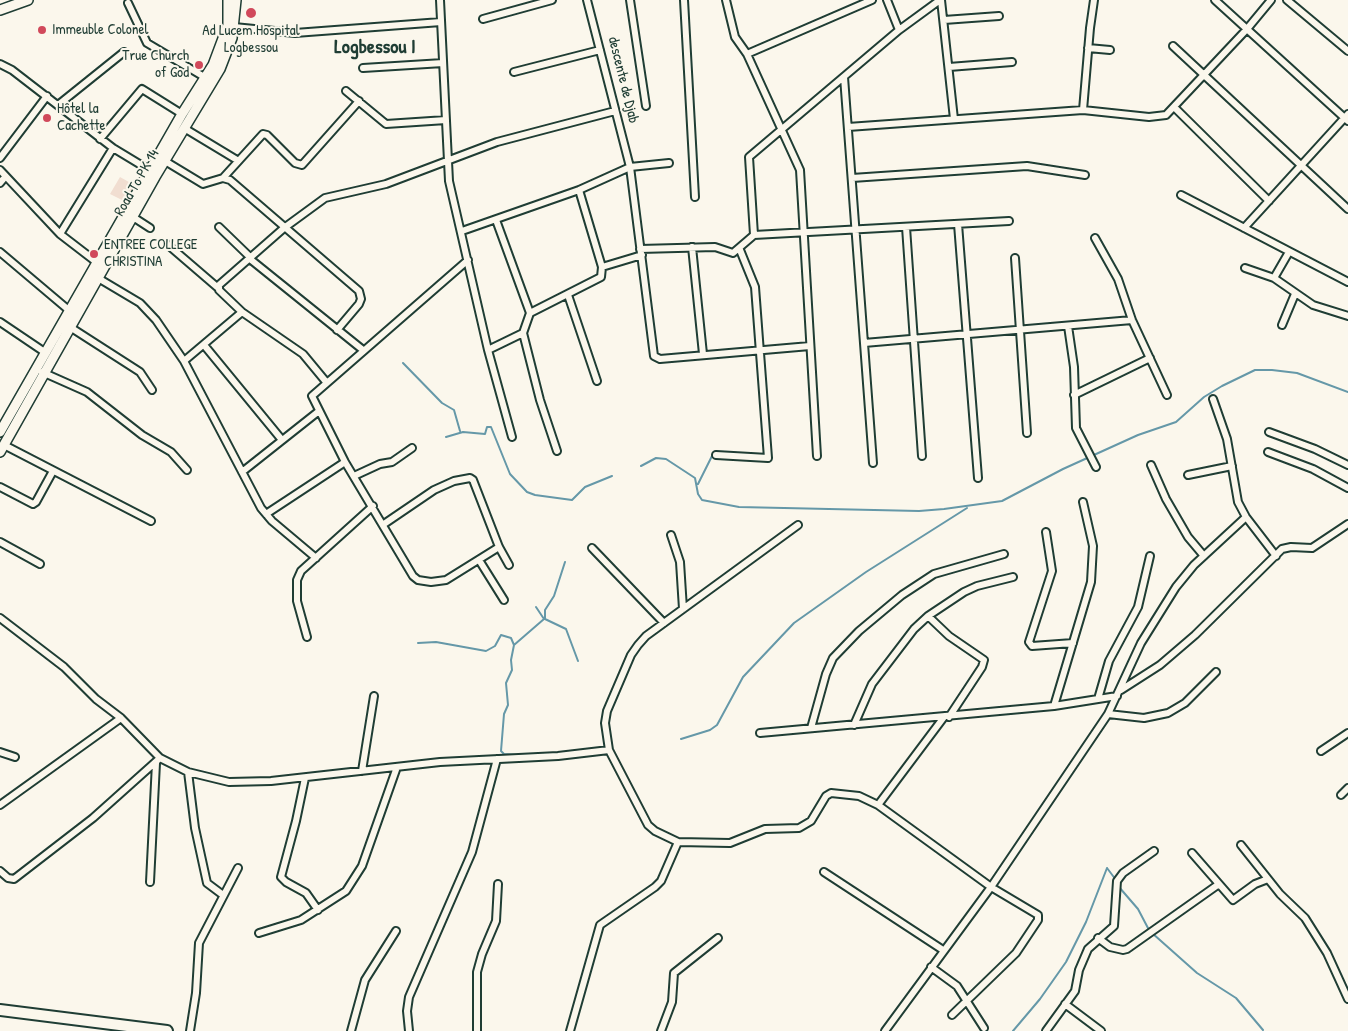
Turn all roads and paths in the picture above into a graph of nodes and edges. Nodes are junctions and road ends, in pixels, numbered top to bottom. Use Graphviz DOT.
graph roads {
  1 [pos="28,0"];
  2 [pos="228,0"];
  3 [pos="236,0"];
  4 [pos="440,0"];
  5 [pos="552,0"];
  6 [pos="588,0"];
  7 [pos="630,0"];
  8 [pos="684,0"];
  9 [pos="735,0"];
  10 [pos="872,0"];
  11 [pos="887,0"];
  12 [pos="941,0"];
  13 [pos="1094,0"];
  14 [pos="1215,0"];
  15 [pos="1271,0"];
  16 [pos="1287,0"];
  17 [pos="726,2"];
  18 [pos="128,3"];
  19 [pos="0,10"];
  20 [pos="1000,16"];
  21 [pos="483,19"];
  22 [pos="944,20"];
  23 [pos="442,22"];
  24 [pos="234,27"];
  25 [pos="1247,29"];
  26 [pos="899,30"];
  27 [pos="1173,46"];
  28 [pos="1088,48"];
  29 [pos="600,50"];
  30 [pos="1110,50"];
  31 [pos="1348,51"];
  32 [pos="124,52"];
  33 [pos="747,54"];
  34 [pos="1012,62"];
  35 [pos="444,63"];
  36 [pos="0,64"];
  37 [pos="949,67"];
  38 [pos="363,68"];
  39 [pos="514,72"];
  40 [pos="1204,74"];
  41 [pos="844,77"];
  42 [pos="206,78"];
  43 [pos="346,91"];
  44 [pos="47,96"];
  45 [pos="359,101"];
  46 [pos="58,105"];
  47 [pos="646,106"];
  48 [pos="1174,107"];
  49 [pos="1084,110"];
  50 [pos="615,111"];
  51 [pos="182,114"];
  52 [pos="1347,118"];
  53 [pos="954,119"];
  54 [pos="446,120"];
  55 [pos="848,127"];
  56 [pos="184,128"];
  57 [pos="781,131"];
  58 [pos="100,138"];
  59 [pos="114,148"];
  60 [pos="0,158"];
  61 [pos="237,160"];
  62 [pos="448,160"];
  63 [pos="165,161"];
  64 [pos="669,163"];
  65 [pos="630,167"];
  66 [pos="1300,167"];
  67 [pos="0,170"];
  68 [pos="150,171"];
  69 [pos="1085,175"];
  70 [pos="5,177"];
  71 [pos="223,178"];
  72 [pos="852,178"];
  73 [pos="0,183"];
  74 [pos="579,190"];
  75 [pos="1181,195"];
  76 [pos="695,198"];
  77 [pos="1269,201"];
  78 [pos="1348,209"];
  79 [pos="133,216"];
  80 [pos="496,220"];
  81 [pos="1009,221"];
  82 [pos="958,224"];
  83 [pos="219,227"];
  84 [pos="906,227"];
  85 [pos="150,228"];
  86 [pos="284,228"];
  87 [pos="1244,228"];
  88 [pos="856,230"];
  89 [pos="462,231"];
  90 [pos="803,233"];
  91 [pos="60,234"];
  92 [pos="754,235"];
  93 [pos="1095,238"];
  94 [pos="167,244"];
  95 [pos="692,247"];
  96 [pos="740,250"];
  97 [pos="0,252"];
  98 [pos="641,252"];
  99 [pos="1289,252"];
  100 [pos="250,258"];
  101 [pos="1015,258"];
  102 [pos="468,260"];
  103 [pos="100,265"];
  104 [pos="602,267"];
  105 [pos="1245,268"];
  106 [pos="98,278"];
  107 [pos="1274,278"];
  108 [pos="1348,282"];
  109 [pos="217,288"];
  110 [pos="568,294"];
  111 [pos="1296,294"];
  112 [pos="71,312"];
  113 [pos="242,312"];
  114 [pos="530,313"];
  115 [pos="1348,316"];
  116 [pos="1132,320"];
  117 [pos="0,322"];
  118 [pos="1282,325"];
  119 [pos="1068,326"];
  120 [pos="70,327"];
  121 [pos="337,330"];
  122 [pos="1020,330"];
  123 [pos="523,333"];
  124 [pos="966,335"];
  125 [pos="914,339"];
  126 [pos="864,343"];
  127 [pos="204,345"];
  128 [pos="810,346"];
  129 [pos="363,350"];
  130 [pos="488,350"];
  131 [pos="760,350"];
  132 [pos="46,353"];
  133 [pos="703,354"];
  134 [pos="1150,358"];
  135 [pos="184,361"];
  136 [pos="40,371"];
  137 [pos="597,381"];
  138 [pos="327,383"];
  139 [pos="152,390"];
  140 [pos="1074,395"];
  141 [pos="1167,395"];
  142 [pos="1212,399"];
  143 [pos="319,411"];
  144 [pos="3,421"];
  145 [pos="0,432"];
  146 [pos="1269,432"];
  147 [pos="1026,433"];
  148 [pos="512,436"];
  149 [pos="282,440"];
  150 [pos="412,448"];
  151 [pos="2,449"];
  152 [pos="557,451"];
  153 [pos="1268,452"];
  154 [pos="716,455"];
  155 [pos="817,456"];
  156 [pos="922,456"];
  157 [pos="345,462"];
  158 [pos="873,463"];
  159 [pos="1151,464"];
  160 [pos="1348,465"];
  161 [pos="1232,466"];
  162 [pos="1096,467"];
  163 [pos="187,470"];
  164 [pos="53,471"];
  165 [pos="242,472"];
  166 [pos="354,476"];
  167 [pos="1188,476"];
  168 [pos="978,478"];
  169 [pos="0,487"];
  170 [pos="1348,488"];
  171 [pos="1083,502"];
  172 [pos="373,506"];
  173 [pos="266,514"];
  174 [pos="1246,517"];
  175 [pos="151,522"];
  176 [pos="384,524"];
  177 [pos="1348,524"];
  178 [pos="798,525"];
  179 [pos="1046,532"];
  180 [pos="671,535"];
  181 [pos="0,542"];
  182 [pos="499,547"];
  183 [pos="592,548"];
  184 [pos="1004,554"];
  185 [pos="1150,556"];
  186 [pos="1204,556"];
  187 [pos="1276,556"];
  188 [pos="316,558"];
  189 [pos="479,560"];
  190 [pos="40,564"];
  191 [pos="509,565"];
  192 [pos="1013,577"];
  193 [pos="504,600"];
  194 [pos="683,610"];
  195 [pos="928,616"];
  196 [pos="0,618"];
  197 [pos="664,623"];
  198 [pos="307,637"];
  199 [pos="1073,643"];
  200 [pos="1216,672"];
  201 [pos="1118,693"];
  202 [pos="374,696"];
  203 [pos="1098,699"];
  204 [pos="1054,706"];
  205 [pos="1108,714"];
  206 [pos="947,717"];
  207 [pos="121,718"];
  208 [pos="854,725"];
  209 [pos="811,728"];
  210 [pos="760,732"];
  211 [pos="1348,732"];
  212 [pos="610,750"];
  213 [pos="1321,751"];
  214 [pos="0,752"];
  215 [pos="15,757"];
  216 [pos="497,759"];
  217 [pos="158,761"];
  218 [pos="397,767"];
  219 [pos="362,771"];
  220 [pos="188,772"];
  221 [pos="305,778"];
  222 [pos="1348,788"];
  223 [pos="1340,795"];
  224 [pos="0,805"];
  225 [pos="878,805"];
  226 [pos="678,842"];
  227 [pos="1241,845"];
  228 [pos="1154,851"];
  229 [pos="1192,852"];
  230 [pos="238,868"];
  231 [pos="0,871"];
  232 [pos="824,872"];
  233 [pos="1268,879"];
  234 [pos="150,882"];
  235 [pos="498,884"];
  236 [pos="1219,884"];
  237 [pos="991,887"];
  238 [pos="223,895"];
  239 [pos="318,910"];
  240 [pos="396,931"];
  241 [pos="259,933"];
  242 [pos="718,938"];
  243 [pos="1098,938"];
  244 [pos="943,950"];
  245 [pos="931,967"];
  246 [pos="1348,999"];
  247 [pos="966,1001"];
  248 [pos="1065,1004"];
  249 [pos="0,1010"];
  250 [pos="952,1015"];
  251 [pos="984,1028"];
  252 [pos="133,1029"];
  253 [pos="168,1031"];
  254 [pos="190,1031"];
  255 [pos="351,1031"];
  256 [pos="409,1031"];
  257 [pos="478,1031"];
  258 [pos="570,1031"];
  259 [pos="661,1031"];
  260 [pos="885,1031"];
  261 [pos="1046,1031"];
  262 [pos="1101,1031"];
  1 -- 19 [label="main road"];
  2 -- 42 [label="main road, Road To PK 14"];
  3 -- 24 [label="main road, Road To PK 14"];
  4 -- 23 [label="street"];
  5 -- 21 [label="street"];
  6 -- 29 [label="street"];
  6 -- 65 [label="street, descente de Djab"];
  7 -- 47 [label="street"];
  8 -- 76 [label="street"];
  9 -- 17 [label="street"];
  10 -- 33 [label="street"];
  11 -- 26 [label="street"];
  12 -- 22 [label="street"];
  12 -- 26 [label="street"];
  13 -- 28 [label="street"];
  14 -- 25 [label="street"];
  15 -- 25 [label="street"];
  16 -- 31 [label="street"];
  17 -- 33 [label="street"];
  18 -- 42 [label="street"];
  20 -- 22 [label="street"];
  22 -- 37 [label="street"];
  23 -- 24 [label="street"];
  23 -- 35 [label="street"];
  24 -- 56 [label="main road, Road To PK 14"];
  25 -- 40 [label="street"];
  25 -- 52 [label="street"];
  26 -- 41 [label="street"];
  27 -- 40 [label="street"];
  28 -- 30 [label="street"];
  28 -- 49 [label="street"];
  29 -- 39 [label="street"];
  29 -- 50 [label="street"];
  32 -- 46 [label="street"];
  33 -- 57 [label="street"];
  34 -- 37 [label="street"];
  35 -- 38 [label="street"];
  35 -- 54 [label="street"];
  36 -- 44 [label="street"];
  37 -- 53 [label="street"];
  40 -- 48 [label="street"];
  40 -- 66 [label="street"];
  41 -- 55 [label="street"];
  41 -- 57 [label="street"];
  42 -- 51 [label="main road, Road To PK 14"];
  43 -- 45 [label="street"];
  44 -- 46 [label="street"];
  44 -- 60 [label="street"];
  45 -- 54 [label="street"];
  45 -- 61 [label="street"];
  46 -- 58 [label="street"];
  48 -- 49 [label="street"];
  48 -- 77 [label="street"];
  49 -- 53 [label="street"];
  50 -- 62 [label="street"];
  50 -- 65 [label="street"];
  51 -- 58 [label="street"];
  51 -- 68 [label="main road, Road To PK 14"];
  52 -- 66 [label="street"];
  53 -- 55 [label="street"];
  54 -- 62 [label="street"];
  55 -- 72 [label="street"];
  56 -- 61 [label="street"];
  56 -- 63 [label="main road, Road To PK 14"];
  57 -- 90 [label="street"];
  57 -- 92 [label="street"];
  58 -- 59 [label="street"];
  59 -- 68 [label="street"];
  59 -- 91 [label="street"];
  61 -- 71 [label="street"];
  62 -- 86 [label="street"];
  62 -- 89 [label="street"];
  63 -- 71 [label="street"];
  63 -- 79 [label="main road, Road To PK 14"];
  64 -- 65 [label="street"];
  65 -- 74 [label="street"];
  65 -- 98 [label="street"];
  66 -- 77 [label="street"];
  66 -- 78 [label="street"];
  67 -- 70 [label="street"];
  68 -- 103 [label="main road, Road To PK 14"];
  69 -- 72 [label="street"];
  70 -- 73 [label="street"];
  70 -- 91 [label="street"];
  71 -- 86 [label="street"];
  72 -- 88 [label="street"];
  74 -- 80 [label="street"];
  74 -- 104 [label="street"];
  75 -- 87 [label="street"];
  77 -- 87 [label="street"];
  79 -- 85 [label="street"];
  79 -- 103 [label="main road, Road To PK 14"];
  80 -- 89 [label="street"];
  80 -- 114 [label="street"];
  81 -- 82 [label="street"];
  82 -- 84 [label="street"];
  82 -- 124 [label="street"];
  83 -- 100 [label="street"];
  84 -- 88 [label="street"];
  84 -- 125 [label="street"];
  86 -- 100 [label="street"];
  86 -- 121 [label="street"];
  87 -- 99 [label="street"];
  88 -- 90 [label="street"];
  88 -- 126 [label="street"];
  89 -- 102 [label="street"];
  90 -- 92 [label="street"];
  90 -- 128 [label="street"];
  91 -- 103 [label="street"];
  92 -- 96 [label="street"];
  93 -- 116 [label="street"];
  94 -- 109 [label="street"];
  95 -- 96 [label="street"];
  95 -- 98 [label="street"];
  95 -- 133 [label="street"];
  96 -- 131 [label="street"];
  97 -- 112 [label="street"];
  98 -- 104 [label="street"];
  98 -- 133 [label="street"];
  99 -- 107 [label="street"];
  99 -- 108 [label="street"];
  100 -- 109 [label="street"];
  100 -- 121 [label="street"];
  101 -- 122 [label="street"];
  102 -- 129 [label="street"];
  102 -- 130 [label="street"];
  103 -- 106 [label="main road, Road To PK 14"];
  103 -- 112 [label="main road, Road To PK 14"];
  104 -- 110 [label="street"];
  105 -- 107 [label="street"];
  106 -- 120 [label="main road, Road To PK 14"];
  106 -- 135 [label="street"];
  107 -- 111 [label="street"];
  109 -- 113 [label="street"];
  110 -- 114 [label="street"];
  110 -- 137 [label="street"];
  111 -- 115 [label="street"];
  111 -- 118 [label="street"];
  112 -- 132 [label="main road, Road To PK 14"];
  113 -- 127 [label="street"];
  113 -- 138 [label="street"];
  114 -- 123 [label="street"];
  116 -- 119 [label="street"];
  116 -- 134 [label="street"];
  117 -- 132 [label="street"];
  119 -- 122 [label="street"];
  119 -- 140 [label="street"];
  120 -- 136 [label="main road, Road To PK 14"];
  120 -- 139 [label="street"];
  121 -- 129 [label="street"];
  122 -- 124 [label="street"];
  122 -- 147 [label="street"];
  123 -- 130 [label="street"];
  123 -- 152 [label="street"];
  124 -- 125 [label="street"];
  124 -- 168 [label="street"];
  125 -- 126 [label="street"];
  125 -- 156 [label="street"];
  126 -- 158 [label="street"];
  127 -- 135 [label="street"];
  127 -- 149 [label="street"];
  128 -- 131 [label="street"];
  128 -- 155 [label="street"];
  129 -- 138 [label="street"];
  130 -- 148 [label="street"];
  131 -- 133 [label="street"];
  131 -- 154 [label="street"];
  132 -- 136 [label="main road, Road To PK 14"];
  134 -- 140 [label="street"];
  134 -- 141 [label="street"];
  135 -- 165 [label="street"];
  136 -- 144 [label="main road, Road To PK 14"];
  136 -- 151 [label="main road, Road To PK 14"];
  136 -- 163 [label="street"];
  138 -- 143 [label="street"];
  140 -- 162 [label="street"];
  142 -- 161 [label="street"];
  143 -- 149 [label="street"];
  143 -- 157 [label="street"];
  144 -- 145 [label="main road, Road To PK 14"];
  146 -- 160 [label="street"];
  149 -- 165 [label="street"];
  150 -- 166 [label="street"];
  151 -- 164 [label="street"];
  153 -- 170 [label="street"];
  157 -- 166 [label="street"];
  157 -- 173 [label="street"];
  159 -- 186 [label="street"];
  161 -- 167 [label="street"];
  161 -- 174 [label="street"];
  164 -- 169 [label="street"];
  164 -- 175 [label="street"];
  165 -- 173 [label="street"];
  166 -- 172 [label="street"];
  171 -- 199 [label="street"];
  172 -- 176 [label="street"];
  172 -- 188 [label="street"];
  173 -- 188 [label="street"];
  174 -- 186 [label="street"];
  174 -- 187 [label="street"];
  176 -- 182 [label="street"];
  176 -- 189 [label="street"];
  177 -- 187 [label="street"];
  178 -- 194 [label="street"];
  179 -- 199 [label="street"];
  180 -- 194 [label="street"];
  181 -- 190 [label="street"];
  182 -- 189 [label="street"];
  182 -- 191 [label="street"];
  183 -- 197 [label="street"];
  184 -- 209 [label="street"];
  185 -- 203 [label="street"];
  186 -- 201 [label="street"];
  187 -- 201 [label="street"];
  188 -- 198 [label="street"];
  189 -- 193 [label="street"];
  192 -- 195 [label="street"];
  194 -- 197 [label="street"];
  195 -- 206 [label="street"];
  195 -- 208 [label="street"];
  196 -- 207 [label="street"];
  197 -- 212 [label="street"];
  199 -- 204 [label="street"];
  200 -- 205 [label="street"];
  201 -- 203 [label="street"];
  201 -- 205 [label="street"];
  202 -- 219 [label="street"];
  203 -- 204 [label="street"];
  204 -- 206 [label="street"];
  205 -- 237 [label="street"];
  206 -- 208 [label="street"];
  206 -- 225 [label="street"];
  207 -- 217 [label="street"];
  207 -- 224 [label="street"];
  208 -- 209 [label="street"];
  209 -- 210 [label="street"];
  211 -- 213 [label="street"];
  212 -- 216 [label="street"];
  212 -- 226 [label="street"];
  214 -- 215 [label="street"];
  216 -- 218 [label="street"];
  216 -- 256 [label="street"];
  217 -- 220 [label="street"];
  217 -- 231 [label="street"];
  217 -- 234 [label="street"];
  218 -- 219 [label="street"];
  218 -- 239 [label="street"];
  219 -- 221 [label="street"];
  220 -- 221 [label="street"];
  220 -- 238 [label="street"];
  221 -- 239 [label="street"];
  222 -- 223 [label="street"];
  225 -- 226 [label="street"];
  225 -- 237 [label="street"];
  226 -- 258 [label="street"];
  227 -- 233 [label="street"];
  228 -- 243 [label="street"];
  229 -- 236 [label="street"];
  230 -- 238 [label="street"];
  232 -- 244 [label="street"];
  233 -- 236 [label="street"];
  233 -- 246 [label="street"];
  235 -- 257 [label="street"];
  236 -- 243 [label="street"];
  237 -- 244 [label="street"];
  237 -- 247 [label="street"];
  238 -- 254 [label="street"];
  239 -- 241 [label="street"];
  240 -- 255 [label="street"];
  242 -- 259 [label="street"];
  243 -- 248 [label="street"];
  244 -- 245 [label="street"];
  245 -- 247 [label="street"];
  245 -- 260 [label="street"];
  247 -- 250 [label="street"];
  247 -- 251 [label="street"];
  248 -- 261 [label="street"];
  248 -- 262 [label="street"];
  249 -- 252 [label="main road"];
  252 -- 253 [label="main road"];
}
